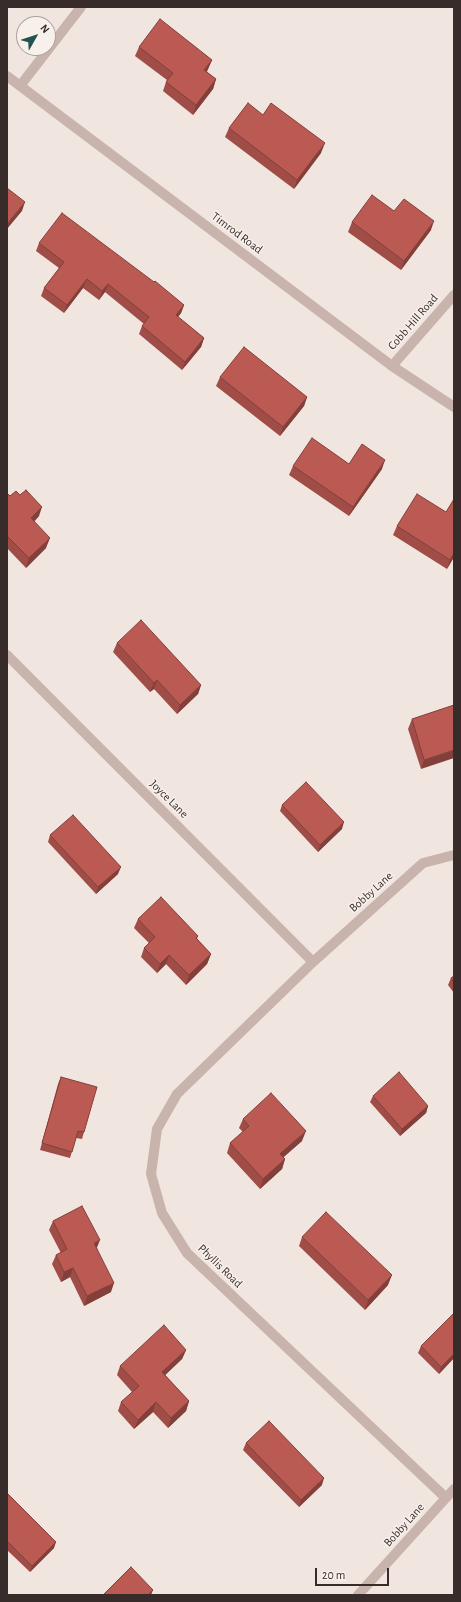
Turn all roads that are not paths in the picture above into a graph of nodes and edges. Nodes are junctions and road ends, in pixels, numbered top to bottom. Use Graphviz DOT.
graph roads {
  1 [pos="81,7"];
  2 [pos="7,76"];
  3 [pos="20,86"];
  4 [pos="454,295"];
  5 [pos="392,366"];
  6 [pos="454,407"];
  7 [pos="7,655"];
  8 [pos="454,855"];
  9 [pos="313,962"];
  10 [pos="454,1490"];
  11 [pos="446,1498"];
  12 [pos="358,1595"];
  1 -- 3 [label="street"];
  2 -- 3 [label="street, Timrod Road"];
  3 -- 5 [label="street, Timrod Road"];
  4 -- 5 [label="street, Cobb Hill Road"];
  5 -- 6 [label="street, Timrod Road"];
  7 -- 9 [label="street, Joyce Lane"];
  8 -- 9 [label="street, Bobby Lane"];
  9 -- 11 [label="street, Phyllis Road"];
  10 -- 11 [label="street, Bobby Lane"];
  11 -- 12 [label="street, Bobby Lane"];
}
